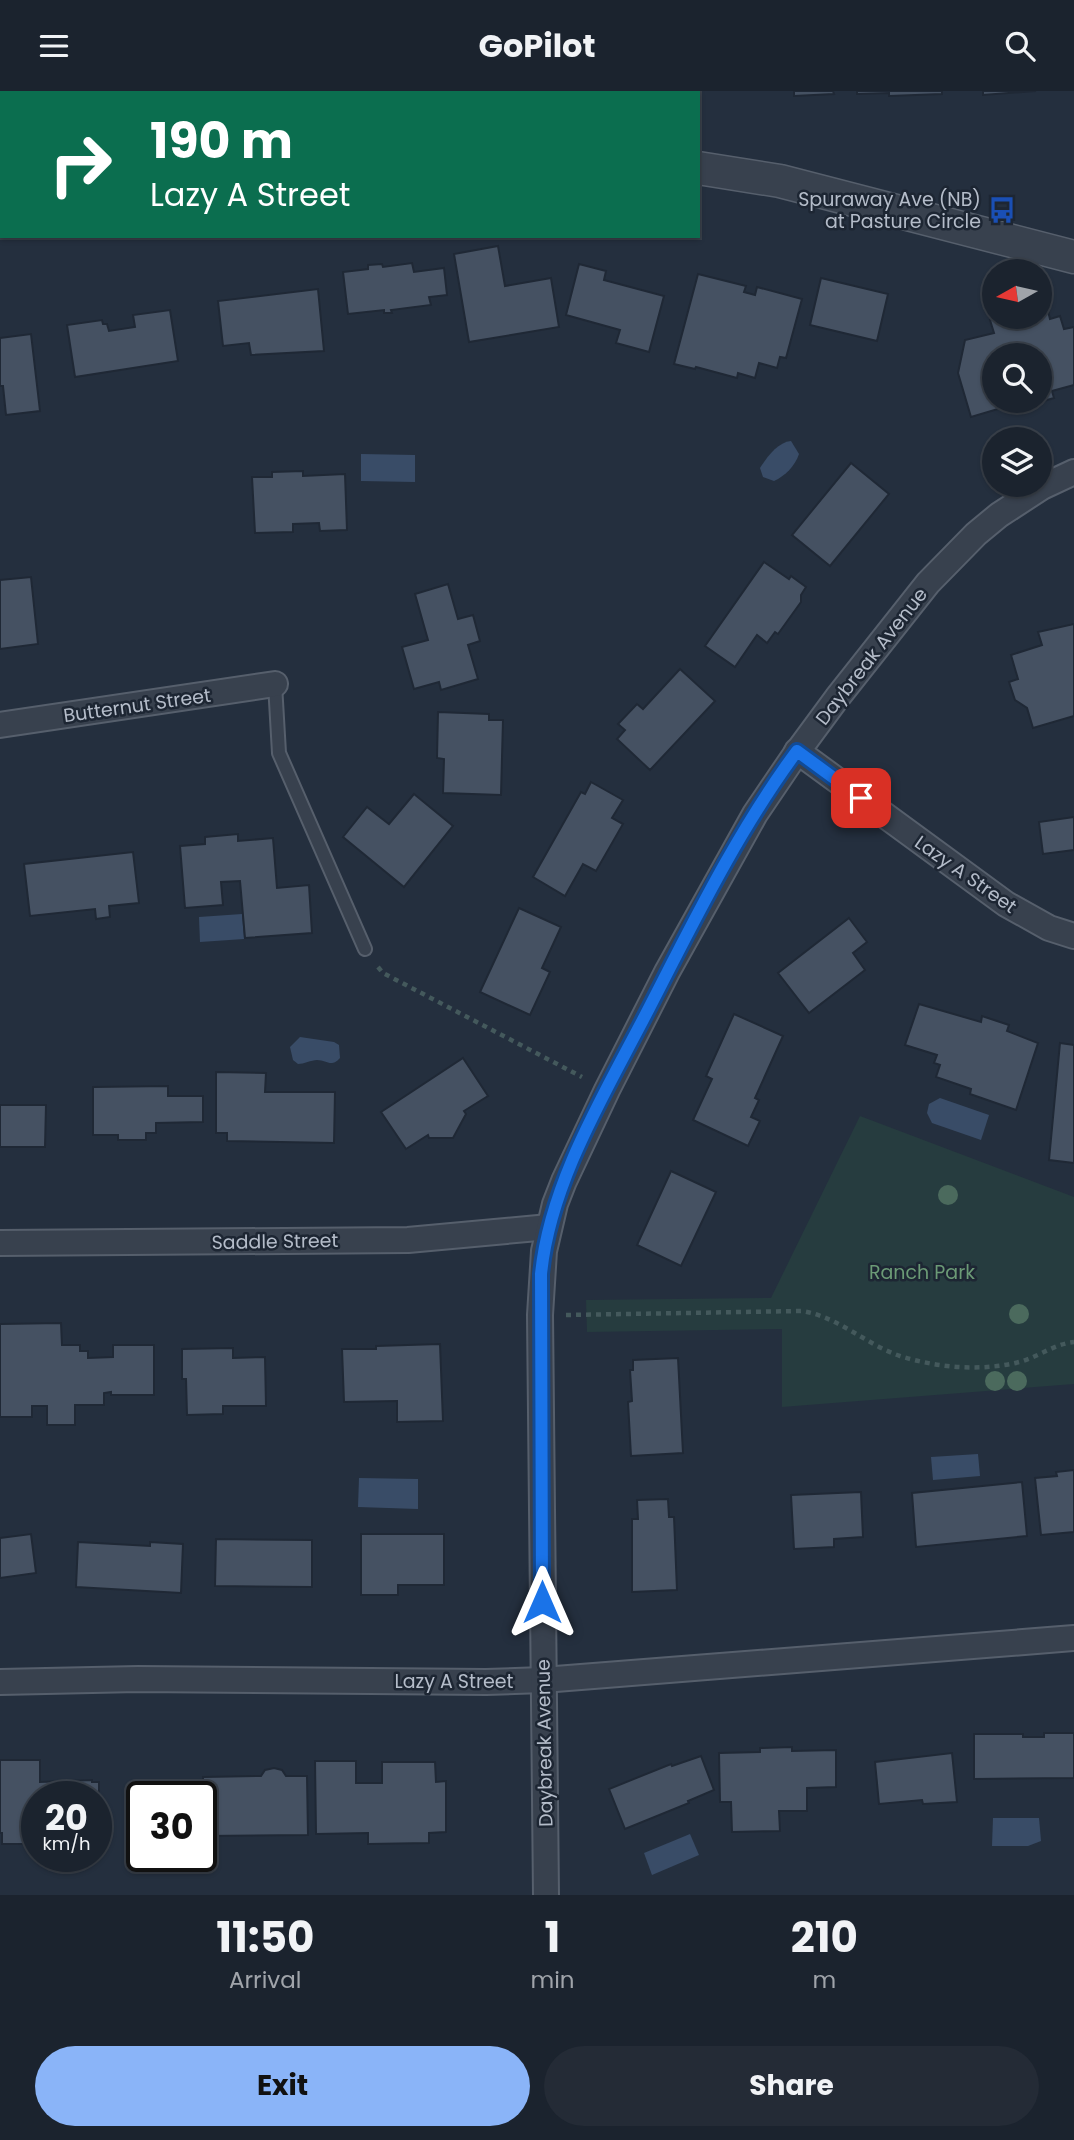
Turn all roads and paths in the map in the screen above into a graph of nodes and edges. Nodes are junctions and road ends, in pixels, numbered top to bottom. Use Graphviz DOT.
graph roads {
  1 [pos="700,168"];
  2 [pos="1074,257"];
  3 [pos="1074,472"];
  4 [pos="275,684"];
  5 [pos="0,725"];
  6 [pos="797,751"];
  7 [pos="1074,936"];
  8 [pos="365,949"];
  9 [pos="607,1090"];
  10 [pos="549,1227"];
  11 [pos="0,1243"];
  12 [pos="540,1315"];
  13 [pos="1074,1342"];
  14 [pos="1074,1638"];
  15 [pos="543,1680"];
  16 [pos="0,1682"];
  17 [pos="546,1895"];
  1 -- 2 [label="street"];
  3 -- 6 [label="street, Daybreak Avenue"];
  4 -- 5 [label="street, Butternut Street"];
  4 -- 8 [label="lane"];
  6 -- 7 [label="street, Lazy A Street"];
  6 -- 9 [label="street, Daybreak Avenue"];
  8 -- 9 [label="path"];
  9 -- 10 [label="street, Daybreak Avenue"];
  10 -- 11 [label="street, Saddle Street"];
  10 -- 12 [label="street, Daybreak Avenue"];
  12 -- 13 [label="path"];
  12 -- 15 [label="street, Daybreak Avenue"];
  14 -- 15 [label="street, Lazy A Street"];
  15 -- 16 [label="street, Lazy A Street"];
  15 -- 17 [label="street, Daybreak Avenue"];
}
